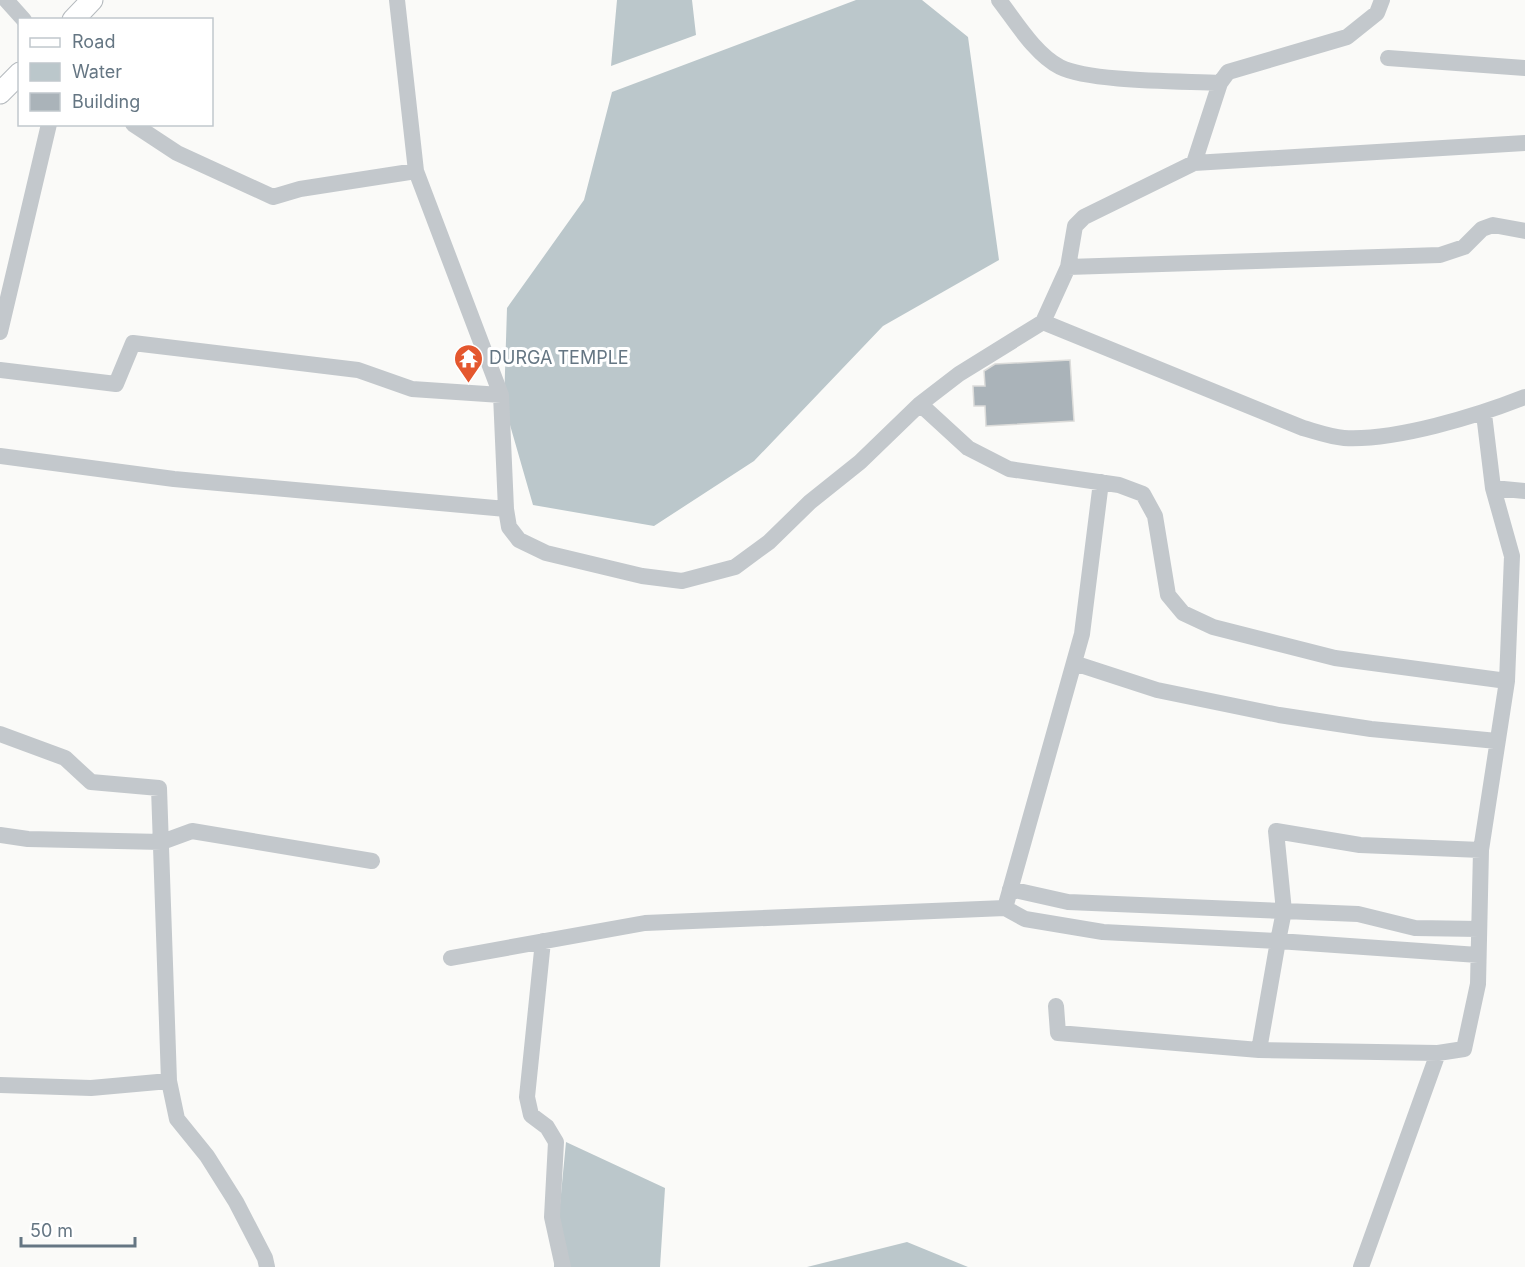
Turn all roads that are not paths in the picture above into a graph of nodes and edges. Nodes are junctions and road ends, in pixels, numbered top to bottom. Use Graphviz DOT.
graph roads {
  1 [pos="6,0"];
  2 [pos="92,0"];
  3 [pos="397,0"];
  4 [pos="999,0"];
  5 [pos="1382,0"];
  6 [pos="22,18"];
  7 [pos="75,18"];
  8 [pos="1388,58"];
  9 [pos="1525,68"];
  10 [pos="1220,83"];
  11 [pos="49,126"];
  12 [pos="136,126"];
  13 [pos="1525,143"];
  14 [pos="1194,163"];
  15 [pos="416,171"];
  16 [pos="1525,231"];
  17 [pos="1068,267"];
  18 [pos="1043,322"];
  19 [pos="0,332"];
  20 [pos="0,369"];
  21 [pos="501,395"];
  22 [pos="1525,397"];
  23 [pos="920,404"];
  24 [pos="1484,414"];
  25 [pos="0,456"];
  26 [pos="1101,482"];
  27 [pos="1493,488"];
  28 [pos="1525,491"];
  29 [pos="506,509"];
  30 [pos="1519,557"];
  31 [pos="1074,663"];
  32 [pos="1507,681"];
  33 [pos="0,734"];
  34 [pos="1497,741"];
  35 [pos="0,835"];
  36 [pos="162,842"];
  37 [pos="1481,850"];
  38 [pos="372,861"];
  39 [pos="1010,889"];
  40 [pos="1005,908"];
  41 [pos="1284,910"];
  42 [pos="1479,929"];
  43 [pos="543,941"];
  44 [pos="1278,941"];
  45 [pos="1478,955"];
  46 [pos="451,958"];
  47 [pos="1056,1006"];
  48 [pos="1259,1050"];
  49 [pos="1438,1053"];
  50 [pos="169,1081"];
  51 [pos="0,1085"];
  52 [pos="267,1267"];
  53 [pos="563,1267"];
  54 [pos="1361,1267"];
  1 -- 6 [label="street"];
  2 -- 7 [label="main road"];
  3 -- 15 [label="street"];
  4 -- 10 [label="street"];
  5 -- 10 [label="street"];
  8 -- 9 [label="street"];
  10 -- 14 [label="street"];
  11 -- 19 [label="street"];
  12 -- 15 [label="street"];
  13 -- 14 [label="street"];
  14 -- 17 [label="street"];
  15 -- 21 [label="street"];
  16 -- 17 [label="street"];
  17 -- 18 [label="street"];
  18 -- 23 [label="street"];
  18 -- 24 [label="street"];
  20 -- 21 [label="street"];
  21 -- 29 [label="street"];
  22 -- 24 [label="street"];
  23 -- 26 [label="street"];
  23 -- 29 [label="street"];
  24 -- 27 [label="street"];
  25 -- 29 [label="street"];
  26 -- 31 [label="street"];
  26 -- 32 [label="street"];
  27 -- 28 [label="street"];
  27 -- 30 [label="street"];
  30 -- 32 [label="street"];
  31 -- 34 [label="street"];
  31 -- 39 [label="street"];
  32 -- 34 [label="street"];
  33 -- 36 [label="street"];
  34 -- 37 [label="street"];
  35 -- 36 [label="street"];
  36 -- 38 [label="street"];
  36 -- 50 [label="street"];
  37 -- 41 [label="street"];
  37 -- 42 [label="street"];
  39 -- 40 [label="street"];
  39 -- 41 [label="street"];
  40 -- 43 [label="street"];
  40 -- 44 [label="street"];
  41 -- 42 [label="street"];
  41 -- 44 [label="street"];
  42 -- 45 [label="street"];
  43 -- 46 [label="street"];
  43 -- 53 [label="street"];
  44 -- 45 [label="street"];
  44 -- 48 [label="street"];
  45 -- 49 [label="street"];
  47 -- 48 [label="street"];
  48 -- 49 [label="street"];
  49 -- 54 [label="street"];
  50 -- 51 [label="street"];
  50 -- 52 [label="street"];
}
